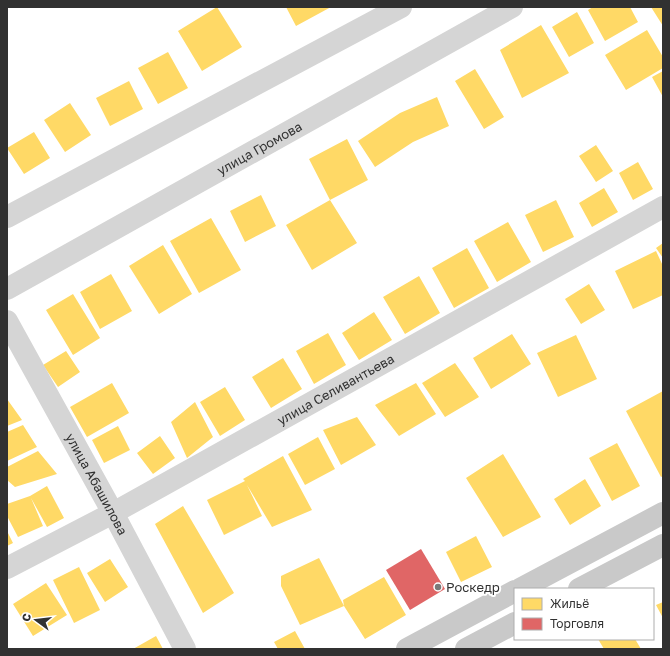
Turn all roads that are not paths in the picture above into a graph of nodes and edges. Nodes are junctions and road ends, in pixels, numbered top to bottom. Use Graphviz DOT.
graph roads {
  1 [pos="402,7"];
  2 [pos="512,7"];
  3 [pos="663,207"];
  4 [pos="7,216"];
  5 [pos="7,289"];
  6 [pos="7,321"];
  7 [pos="113,513"];
  8 [pos="663,513"];
  9 [pos="663,545"];
  10 [pos="7,568"];
  11 [pos="522,588"];
  12 [pos="581,588"];
  13 [pos="514,592"];
  14 [pos="514,624"];
  15 [pos="184,649"];
  16 [pos="406,649"];
  17 [pos="466,649"];
  1 -- 4 [label="street"];
  2 -- 5 [label="street, улица Громова"];
  3 -- 7 [label="street, улица Селивантьева"];
  6 -- 7 [label="street, улица Абашилова"];
  7 -- 10 [label="street, улица Селивантьева"];
  7 -- 15 [label="street, улица Абашилова"];
  8 -- 11 [label="main road"];
  9 -- 12 [label="main road"];
  13 -- 16 [label="main road"];
  14 -- 17 [label="main road"];
}
